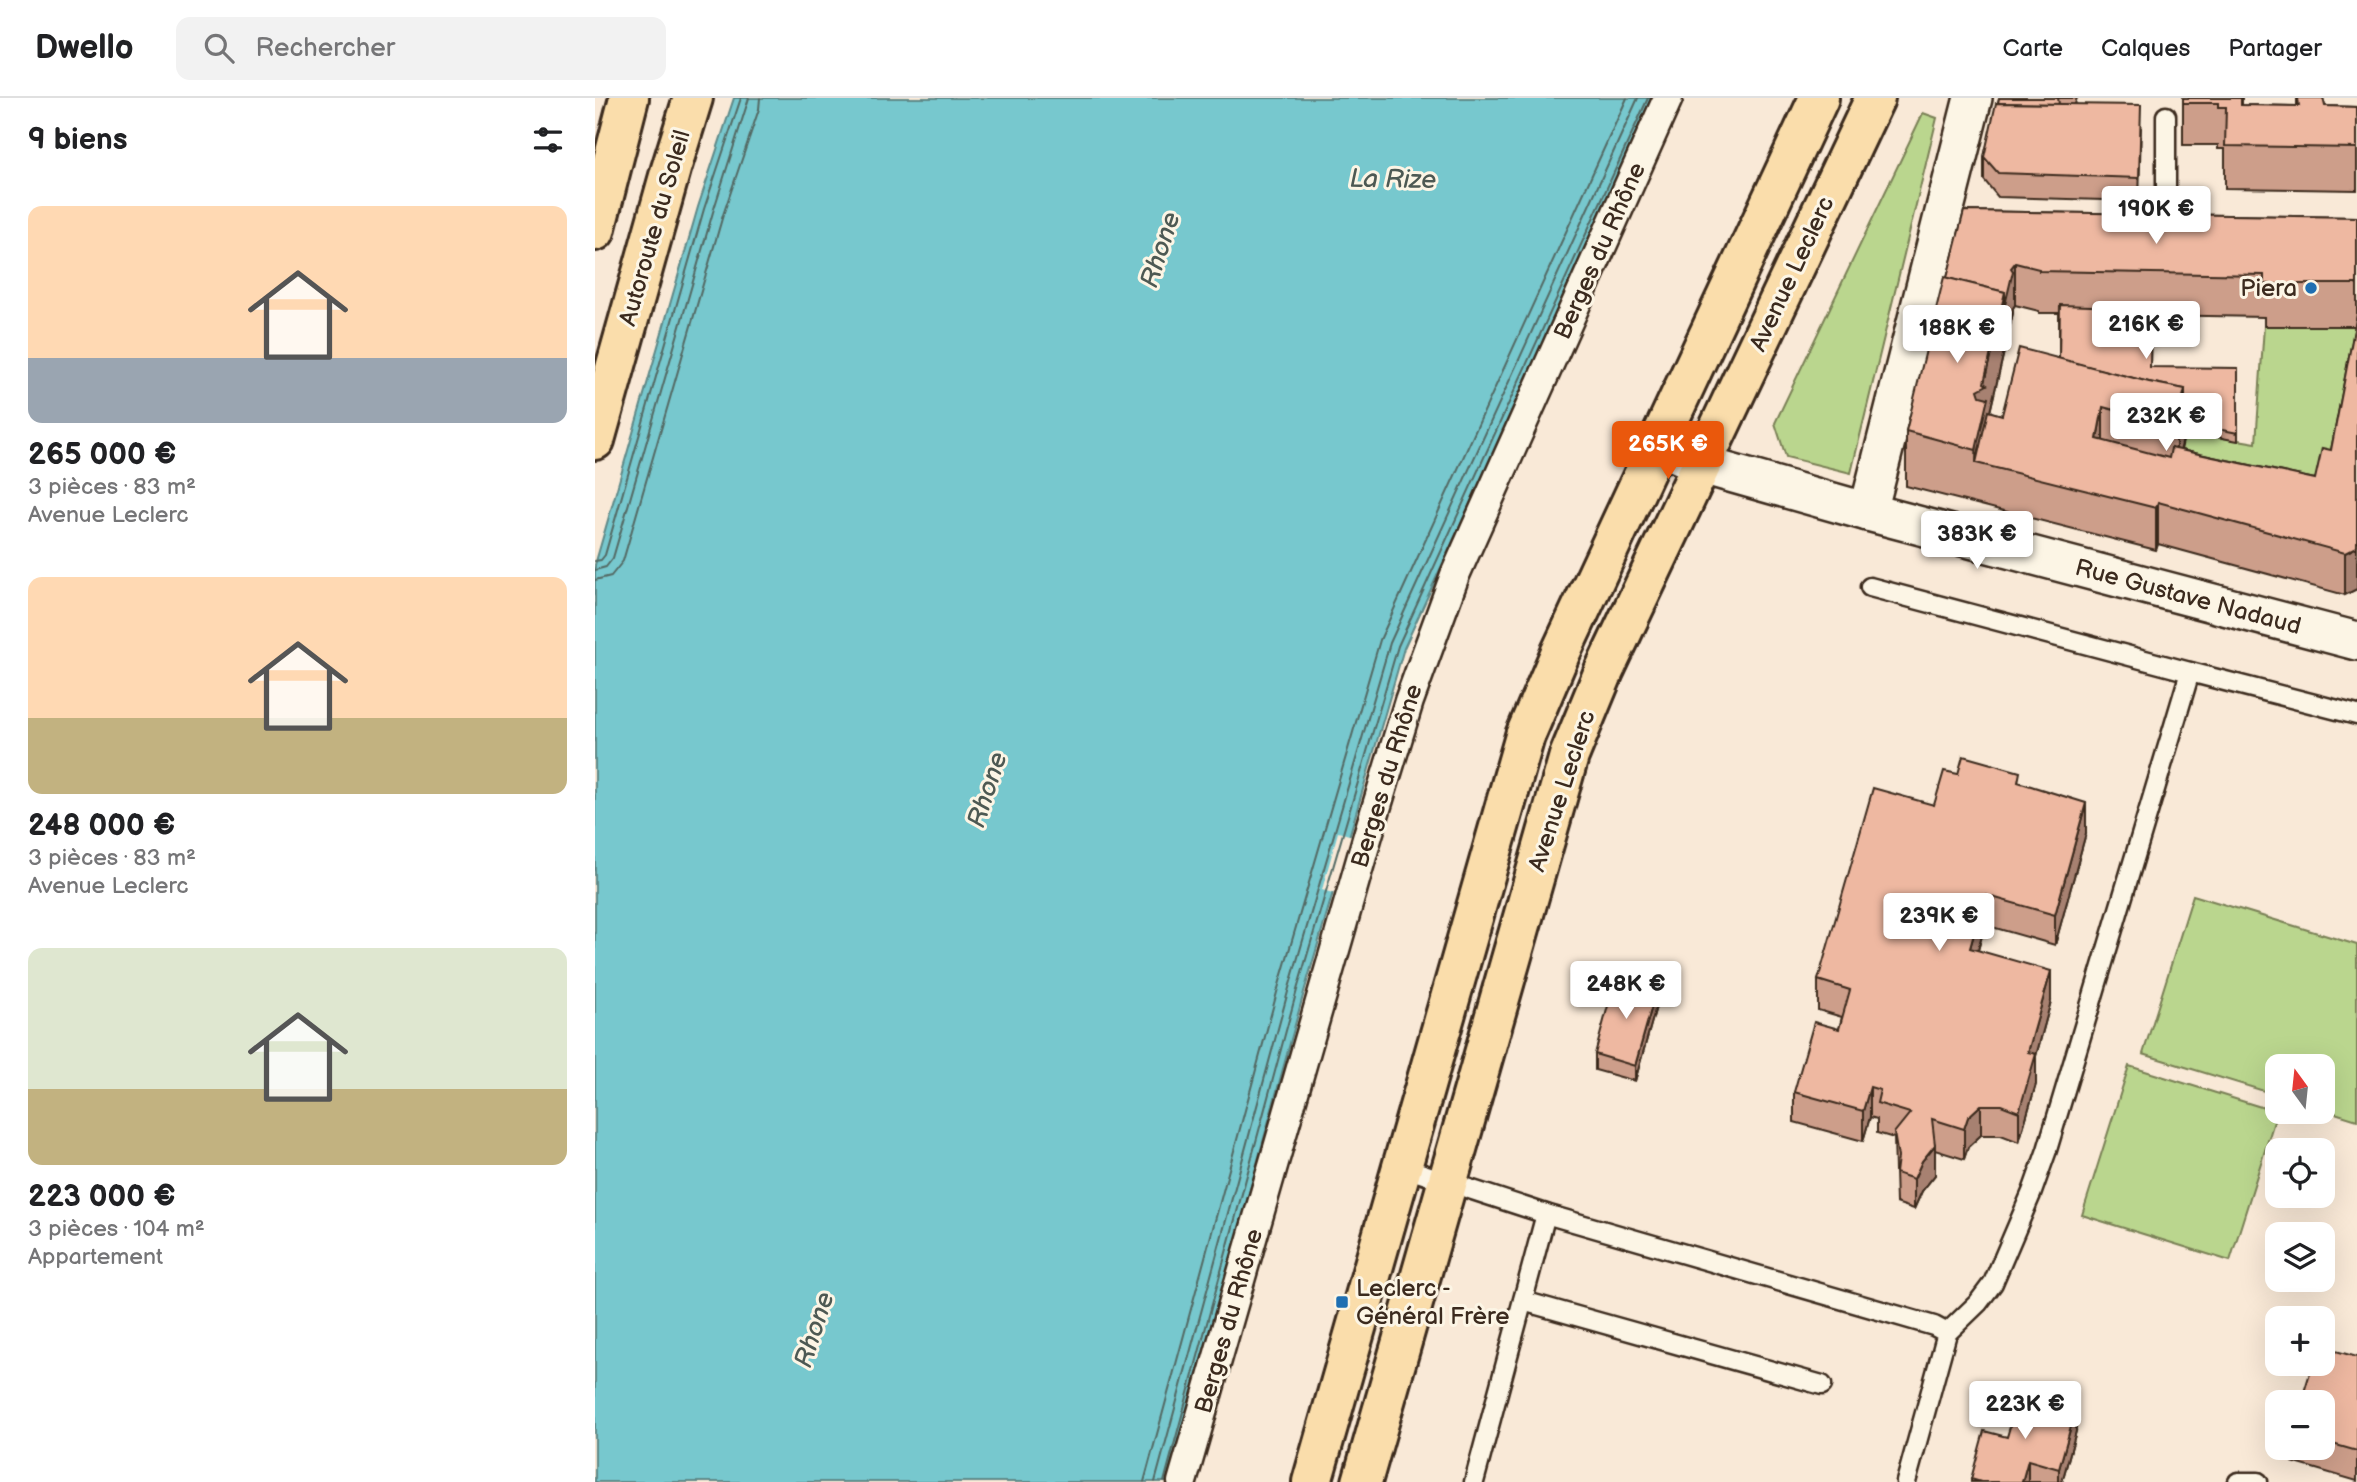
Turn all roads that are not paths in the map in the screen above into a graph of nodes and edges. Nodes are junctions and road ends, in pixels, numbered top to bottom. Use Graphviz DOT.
graph roads {
  1 [pos="629,98"];
  2 [pos="693,98"];
  3 [pos="1668,98"];
  4 [pos="1819,98"];
  5 [pos="1875,98"];
  6 [pos="1973,98"];
  7 [pos="2166,116"];
  8 [pos="1940,225"];
  9 [pos="1978,226"];
  10 [pos="2166,227"];
  11 [pos="595,231"];
  12 [pos="595,440"];
  13 [pos="1658,445"];
  14 [pos="1702,465"];
  15 [pos="1867,512"];
  16 [pos="1870,587"];
  17 [pos="2357,641"];
  18 [pos="2190,672"];
  19 [pos="2357,715"];
  20 [pos="1402,1167"];
  21 [pos="1448,1183"];
  22 [pos="1546,1214"];
  23 [pos="1523,1301"];
  24 [pos="1947,1333"];
  25 [pos="1822,1385"];
  26 [pos="1182,1482"];
  27 [pos="1312,1482"];
  28 [pos="1362,1482"];
  29 [pos="1474,1482"];
  30 [pos="1906,1482"];
  31 [pos="2238,1482"];
  32 [pos="2258,1482"];
  1 -- 11 [label="main road"];
  2 -- 12 [label="main road, Autoroute du Soleil"];
  3 -- 26 [label="street, Berges du Rhône"];
  4 -- 13 [label="main road, Avenue Leclerc"];
  5 -- 14 [label="main road, Avenue Leclerc"];
  6 -- 8 [label="street"];
  7 -- 10 [label="lane"];
  8 -- 9 [label="street"];
  8 -- 15 [label="street"];
  13 -- 14 [label="street, Rue Gustave Nadaud"];
  13 -- 20 [label="main road, Avenue Leclerc"];
  14 -- 15 [label="street, Rue Gustave Nadaud"];
  14 -- 21 [label="main road, Avenue Leclerc"];
  15 -- 17 [label="street, Rue Gustave Nadaud"];
  16 -- 18 [label="lane"];
  18 -- 19 [label="lane"];
  18 -- 24 [label="lane"];
  20 -- 21 [label="lane"];
  20 -- 27 [label="main road, Avenue Leclerc"];
  21 -- 22 [label="lane"];
  21 -- 28 [label="main road, Avenue Leclerc"];
  22 -- 23 [label="lane"];
  22 -- 24 [label="lane"];
  23 -- 25 [label="lane"];
  23 -- 29 [label="lane"];
  24 -- 30 [label="lane"];
  31 -- 32 [label="lane"];
}
